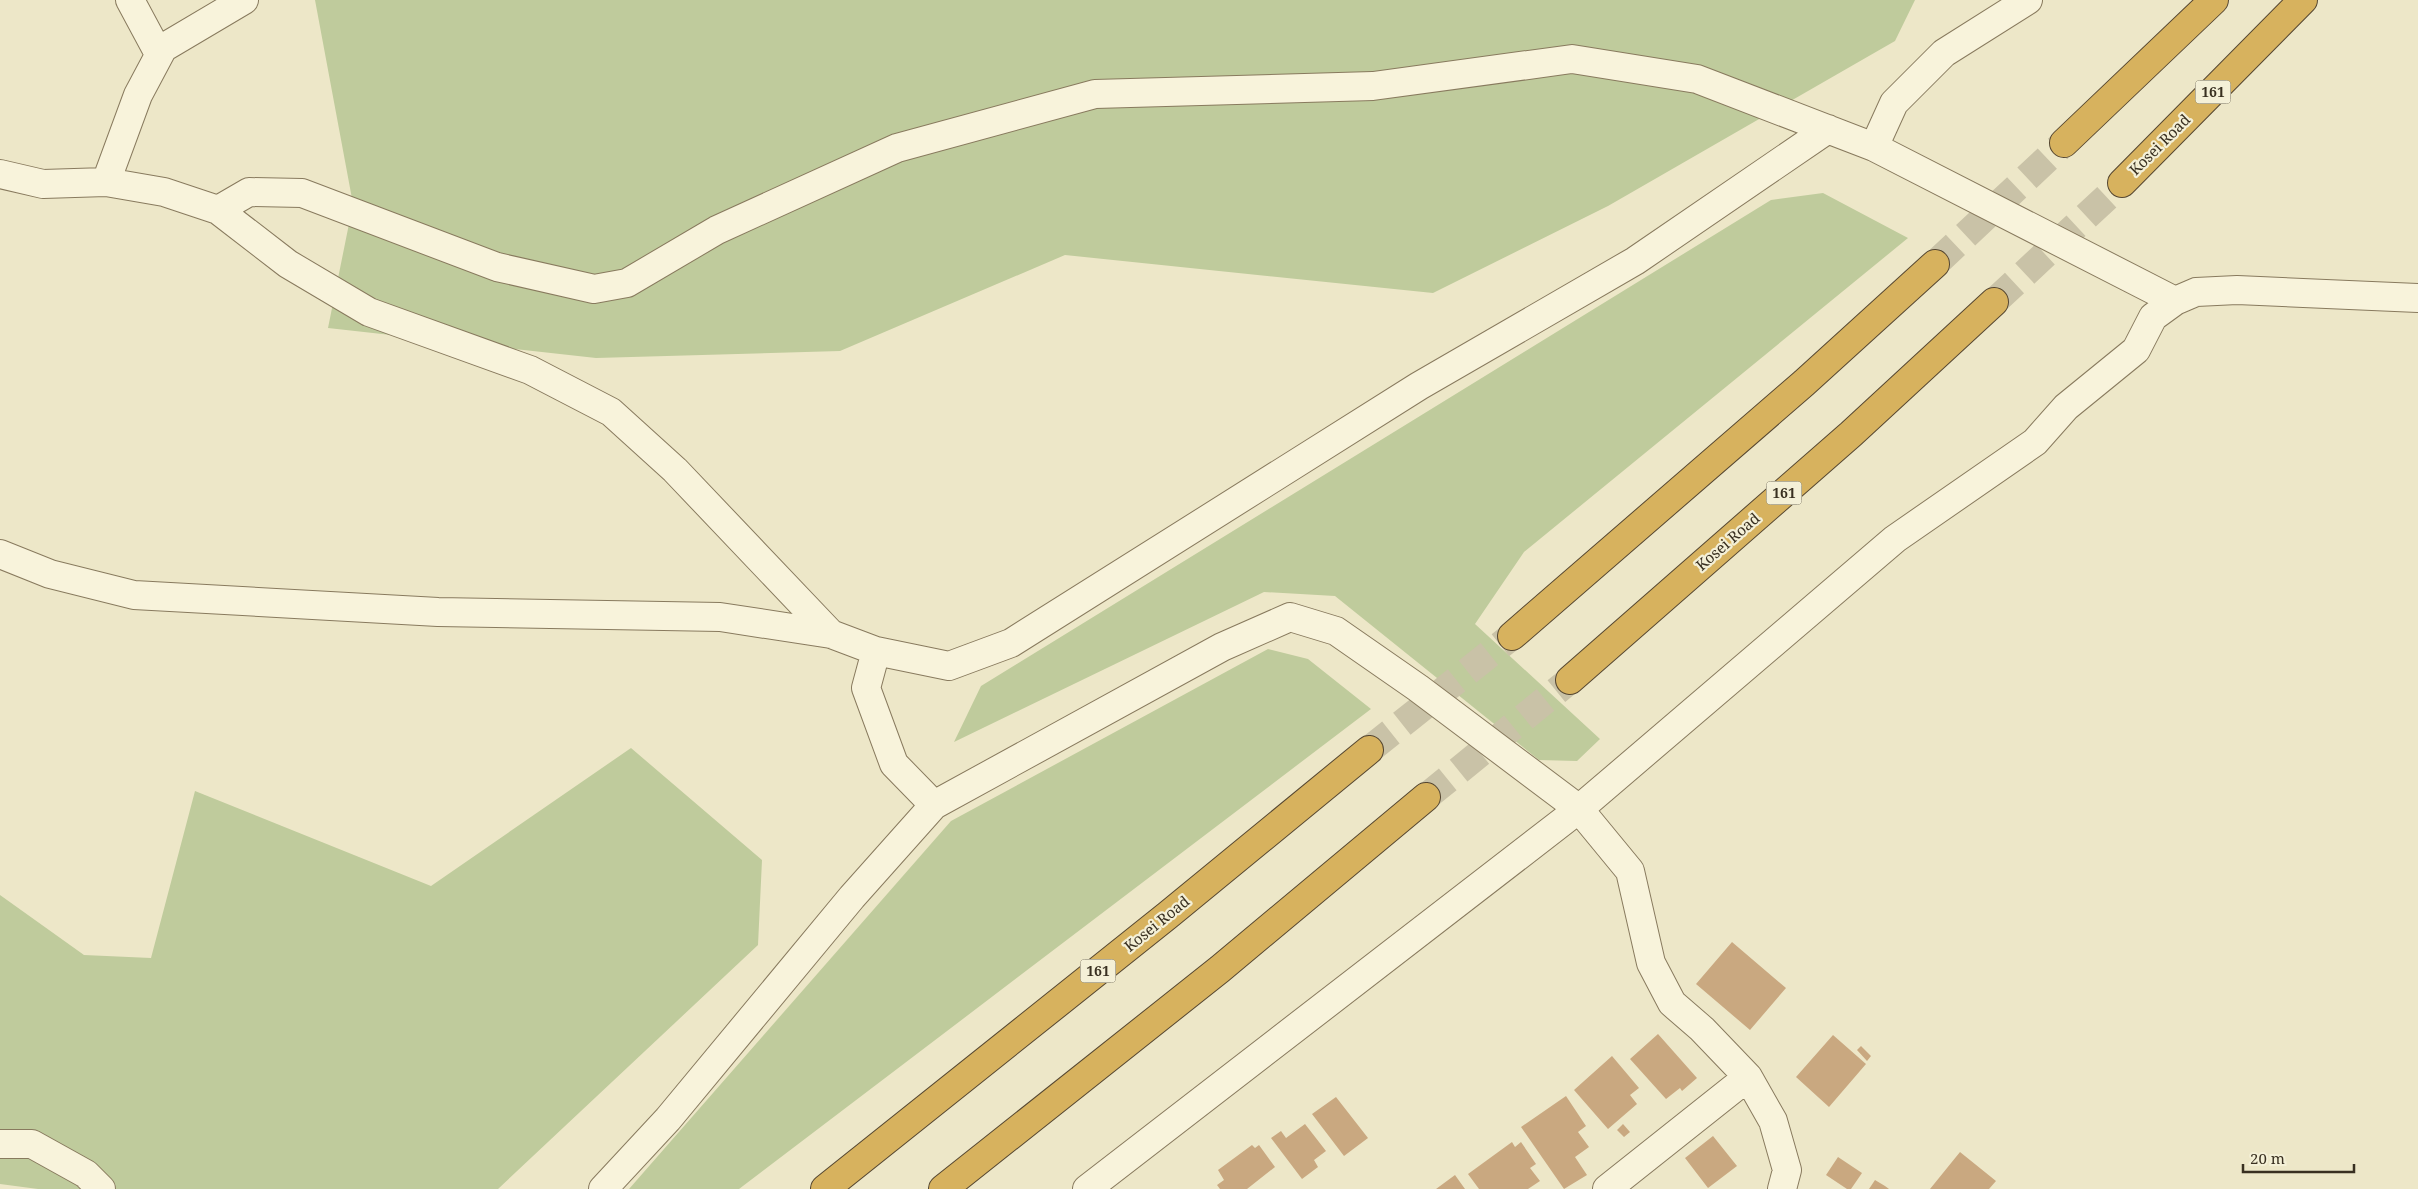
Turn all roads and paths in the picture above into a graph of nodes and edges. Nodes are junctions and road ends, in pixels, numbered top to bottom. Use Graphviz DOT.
graph roads {
  1 [pos="130,0"];
  2 [pos="244,0"];
  3 [pos="2028,0"];
  4 [pos="2214,0"];
  5 [pos="2303,0"];
  6 [pos="159,54"];
  7 [pos="1828,129"];
  8 [pos="2064,143"];
  9 [pos="1874,147"];
  10 [pos="0,174"];
  11 [pos="106,182"];
  12 [pos="2122,184"];
  13 [pos="218,210"];
  14 [pos="1935,264"];
  15 [pos="2418,298"];
  16 [pos="2175,301"];
  17 [pos="1994,302"];
  18 [pos="0,554"];
  19 [pos="831,634"];
  20 [pos="1512,636"];
  21 [pos="876,651"];
  22 [pos="1570,680"];
  23 [pos="1369,750"];
  24 [pos="1426,797"];
  25 [pos="934,805"];
  26 [pos="1580,809"];
  27 [pos="1748,1077"];
  28 [pos="0,1144"];
  29 [pos="102,1189"];
  30 [pos="603,1189"];
  31 [pos="825,1189"];
  32 [pos="943,1189"];
  33 [pos="1087,1189"];
  34 [pos="1607,1189"];
  35 [pos="1782,1189"];
  1 -- 6 [label="street"];
  2 -- 6 [label="street"];
  3 -- 9 [label="street"];
  4 -- 8 [label="highway"];
  5 -- 12 [label="highway, Kosei Road / 161"];
  6 -- 11 [label="street"];
  7 -- 9 [label="street"];
  7 -- 13 [label="street"];
  7 -- 21 [label="street"];
  9 -- 16 [label="street"];
  10 -- 11 [label="street"];
  11 -- 13 [label="street"];
  13 -- 19 [label="street"];
  14 -- 20 [label="highway"];
  15 -- 16 [label="street"];
  16 -- 26 [label="street"];
  17 -- 22 [label="highway, Kosei Road / 161"];
  18 -- 19 [label="street"];
  19 -- 21 [label="street"];
  21 -- 25 [label="street"];
  23 -- 31 [label="highway, Kosei Road / 161"];
  24 -- 32 [label="highway"];
  25 -- 26 [label="street"];
  25 -- 30 [label="street"];
  26 -- 27 [label="street"];
  26 -- 33 [label="street"];
  27 -- 34 [label="street"];
  27 -- 35 [label="street"];
  28 -- 29 [label="street"];
}
